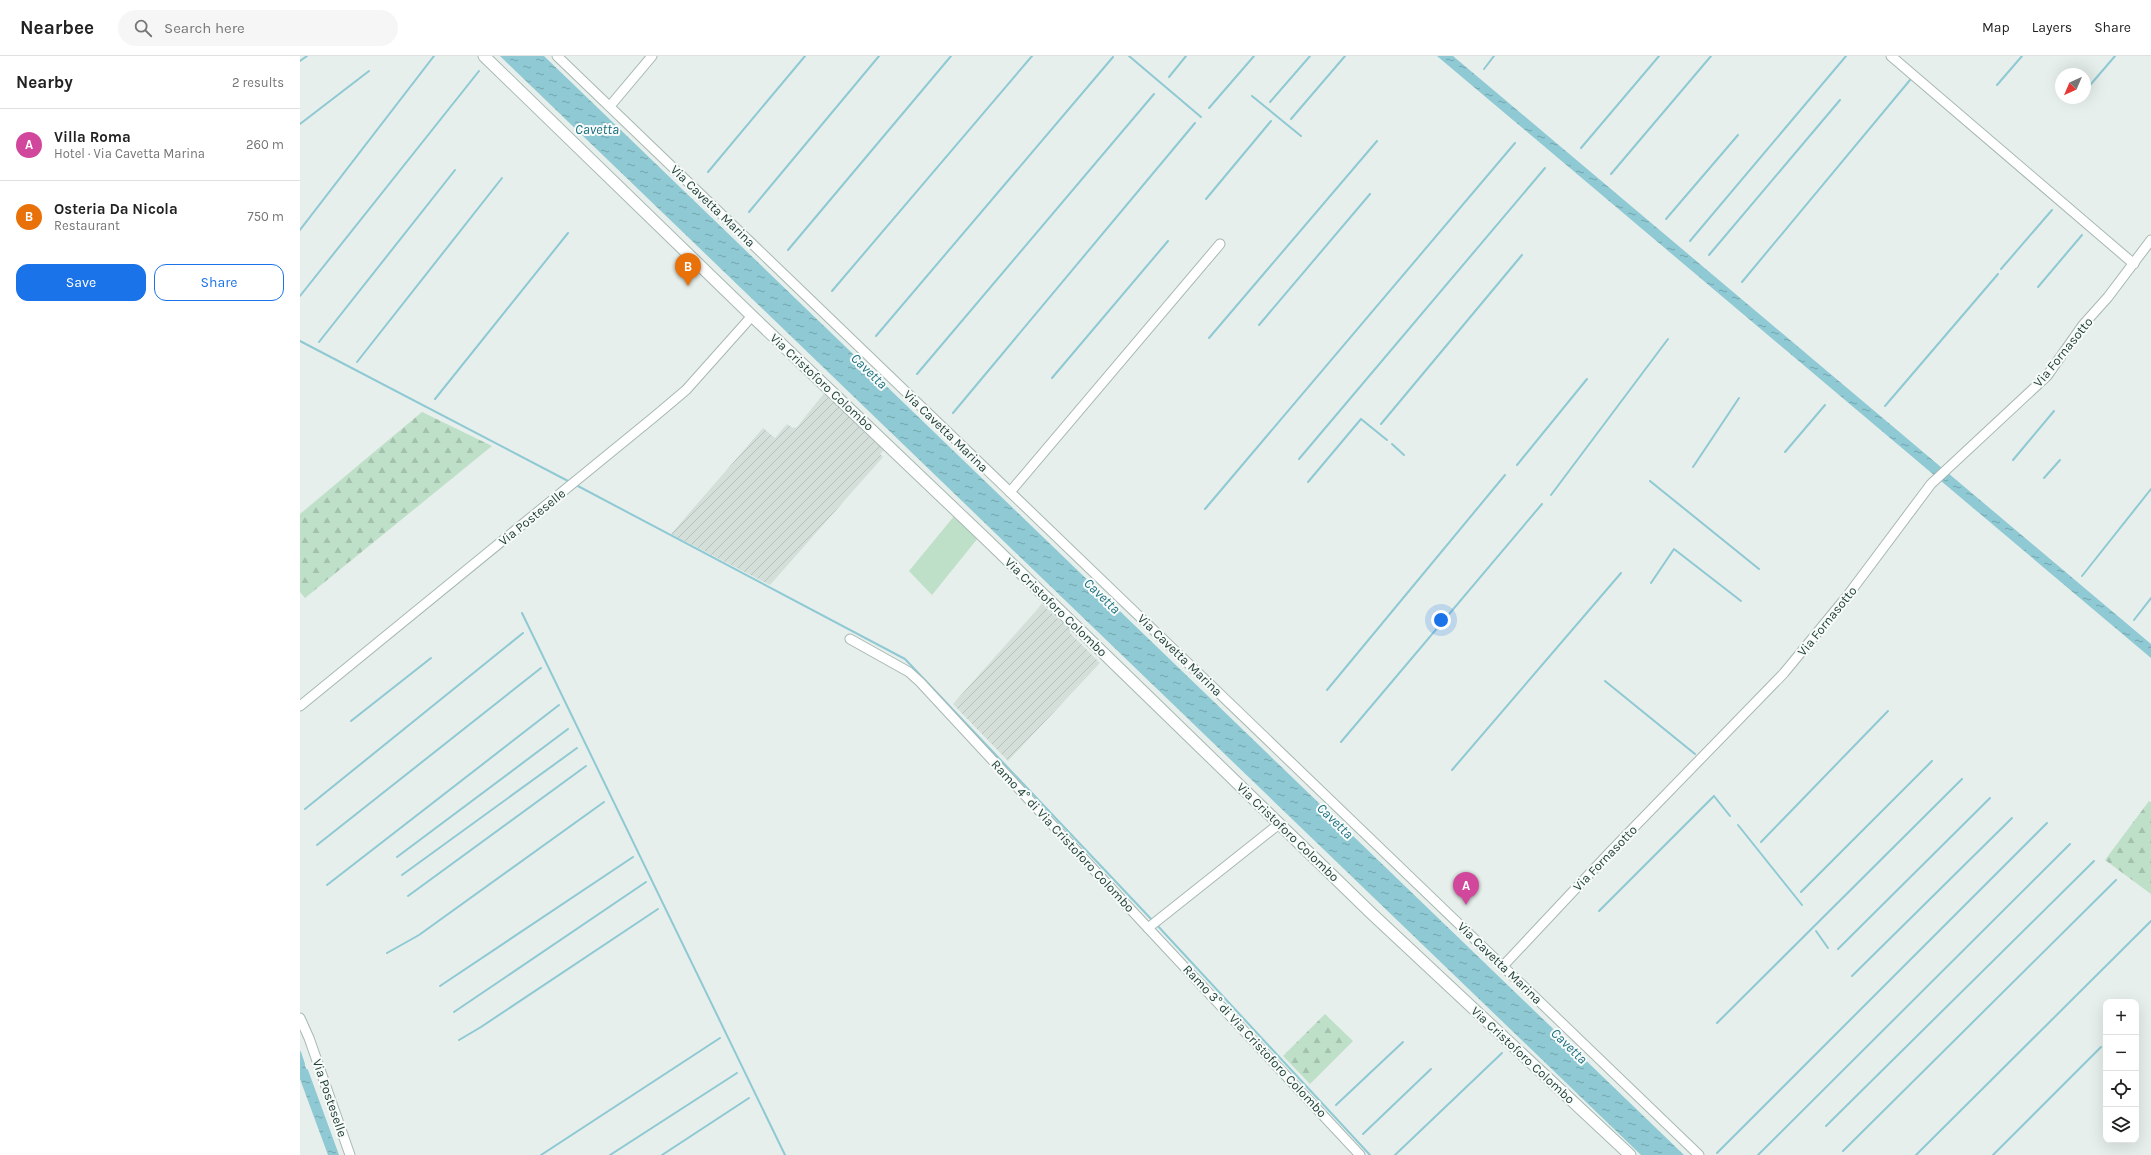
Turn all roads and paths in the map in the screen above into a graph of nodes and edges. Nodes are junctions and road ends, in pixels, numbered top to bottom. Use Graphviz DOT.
graph roads {
  1 [pos="484,56"];
  2 [pos="557,56"];
  3 [pos="652,56"];
  4 [pos="1891,56"];
  5 [pos="610,106"];
  6 [pos="2151,240"];
  7 [pos="1220,244"];
  8 [pos="2134,264"];
  9 [pos="752,316"];
  10 [pos="1010,492"];
  11 [pos="850,639"];
  12 [pos="300,706"];
  13 [pos="1279,824"];
  14 [pos="1152,925"];
  15 [pos="1503,966"];
  16 [pos="300,1018"];
  17 [pos="350,1155"];
  18 [pos="1360,1155"];
  19 [pos="1630,1155"];
  20 [pos="1698,1155"];
  1 -- 9 [label="street, Via Cristoforo Colombo"];
  2 -- 5 [label="street, Via Cavetta Marina"];
  3 -- 5 [label="street"];
  4 -- 8 [label="street"];
  5 -- 10 [label="street, Via Cavetta Marina"];
  6 -- 8 [label="street, Via Fornasotto"];
  7 -- 10 [label="street"];
  8 -- 15 [label="street, Via Fornasotto"];
  9 -- 12 [label="street, Via Posteselle"];
  9 -- 13 [label="street, Via Cristoforo Colombo"];
  10 -- 15 [label="street, Via Cavetta Marina"];
  11 -- 14 [label="street, Ramo 4° di Via Cristoforo Colombo"];
  13 -- 14 [label="street"];
  13 -- 19 [label="street, Via Cristoforo Colombo"];
  14 -- 18 [label="street, Ramo 3° di Via Cristoforo Colombo"];
  15 -- 20 [label="street, Via Cavetta Marina"];
  16 -- 17 [label="street, Via Posteselle"];
}
